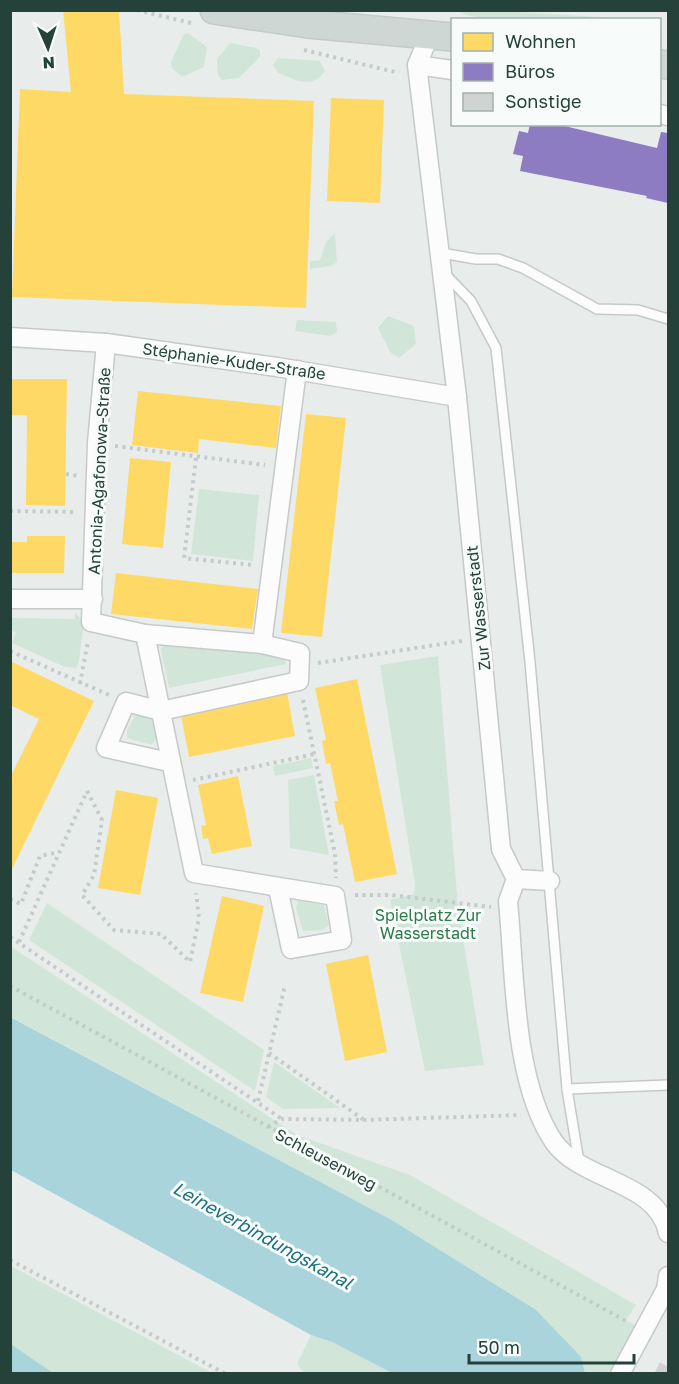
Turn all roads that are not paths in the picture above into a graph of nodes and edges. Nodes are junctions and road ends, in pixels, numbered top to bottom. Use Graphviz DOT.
graph roads {
  1 [pos="214,10"];
  2 [pos="441,35"];
  3 [pos="417,65"];
  4 [pos="451,70"];
  5 [pos="441,253"];
  6 [pos="443,273"];
  7 [pos="669,319"];
  8 [pos="10,338"];
  9 [pos="106,343"];
  10 [pos="297,370"];
  11 [pos="457,397"];
  12 [pos="10,599"];
  13 [pos="93,599"];
  14 [pos="145,634"];
  15 [pos="262,644"];
  16 [pos="161,711"];
  17 [pos="169,762"];
  18 [pos="516,879"];
  19 [pos="550,881"];
  20 [pos="278,888"];
  21 [pos="669,1085"];
  22 [pos="567,1089"];
  23 [pos="579,1162"];
  24 [pos="669,1233"];
  25 [pos="669,1276"];
  26 [pos="622,1370"];
  1 -- 2 [label="main road"];
  2 -- 3 [label="street"];
  3 -- 4 [label="street"];
  3 -- 5 [label="street, Zur Wasserstadt"];
  5 -- 6 [label="street, Zur Wasserstadt"];
  5 -- 7 [label="lane"];
  6 -- 11 [label="street, Zur Wasserstadt"];
  6 -- 19 [label="lane"];
  8 -- 9 [label="street, Stéphanie-Kuder-Straße"];
  9 -- 10 [label="street, Stéphanie-Kuder-Straße"];
  9 -- 13 [label="street, Antonia-Agafonowa-Straße"];
  10 -- 11 [label="street, Stéphanie-Kuder-Straße"];
  10 -- 15 [label="street"];
  11 -- 18 [label="street, Zur Wasserstadt"];
  12 -- 13 [label="street"];
  13 -- 14 [label="street, Antonia-Agafonowa-Straße"];
  14 -- 15 [label="street"];
  14 -- 16 [label="street"];
  15 -- 16 [label="street"];
  16 -- 17 [label="street"];
  16 -- 17 [label="street"];
  17 -- 20 [label="street"];
  18 -- 19 [label="street"];
  18 -- 23 [label="street"];
  19 -- 22 [label="lane"];
  20 -- 20 [label="street"];
  21 -- 22 [label="lane"];
  22 -- 23 [label="lane"];
  23 -- 24 [label="street"];
  25 -- 26 [label="street"];
}
